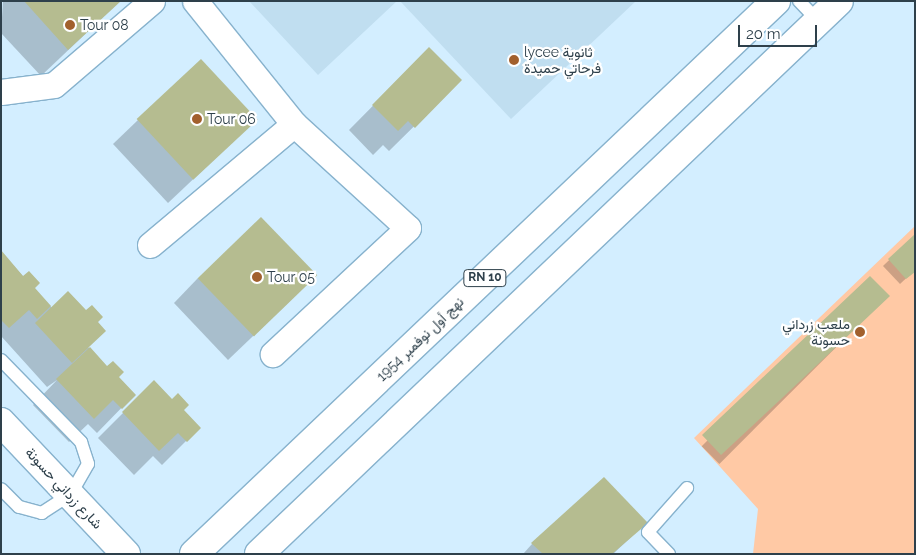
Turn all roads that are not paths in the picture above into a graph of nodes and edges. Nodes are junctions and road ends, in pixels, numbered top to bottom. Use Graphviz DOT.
graph roads {
  1 [pos="152,1"];
  2 [pos="195,1"];
  3 [pos="776,1"];
  4 [pos="798,1"];
  5 [pos="839,1"];
  6 [pos="818,21"];
  7 [pos="1,92"];
  8 [pos="294,124"];
  9 [pos="150,246"];
  10 [pos="273,354"];
  11 [pos="1,360"];
  12 [pos="1,422"];
  13 [pos="687,488"];
  14 [pos="1,489"];
  15 [pos="71,494"];
  16 [pos="126,554"];
  17 [pos="194,554"];
  18 [pos="259,554"];
  19 [pos="669,554"];
  1 -- 7 [label="street"];
  2 -- 8 [label="street"];
  3 -- 17 [label="main road, نهج أول نوفمبر 1954 / RN 10"];
  4 -- 6 [label="lane"];
  5 -- 6 [label="main road"];
  6 -- 18 [label="main road"];
  8 -- 9 [label="street"];
  8 -- 10 [label="street"];
  11 -- 15 [label="lane"];
  12 -- 15 [label="main road, شارع زرداني حسونة"];
  13 -- 19 [label="lane"];
  14 -- 15 [label="lane"];
  15 -- 16 [label="main road, شارع زرداني حسونة"];
}
